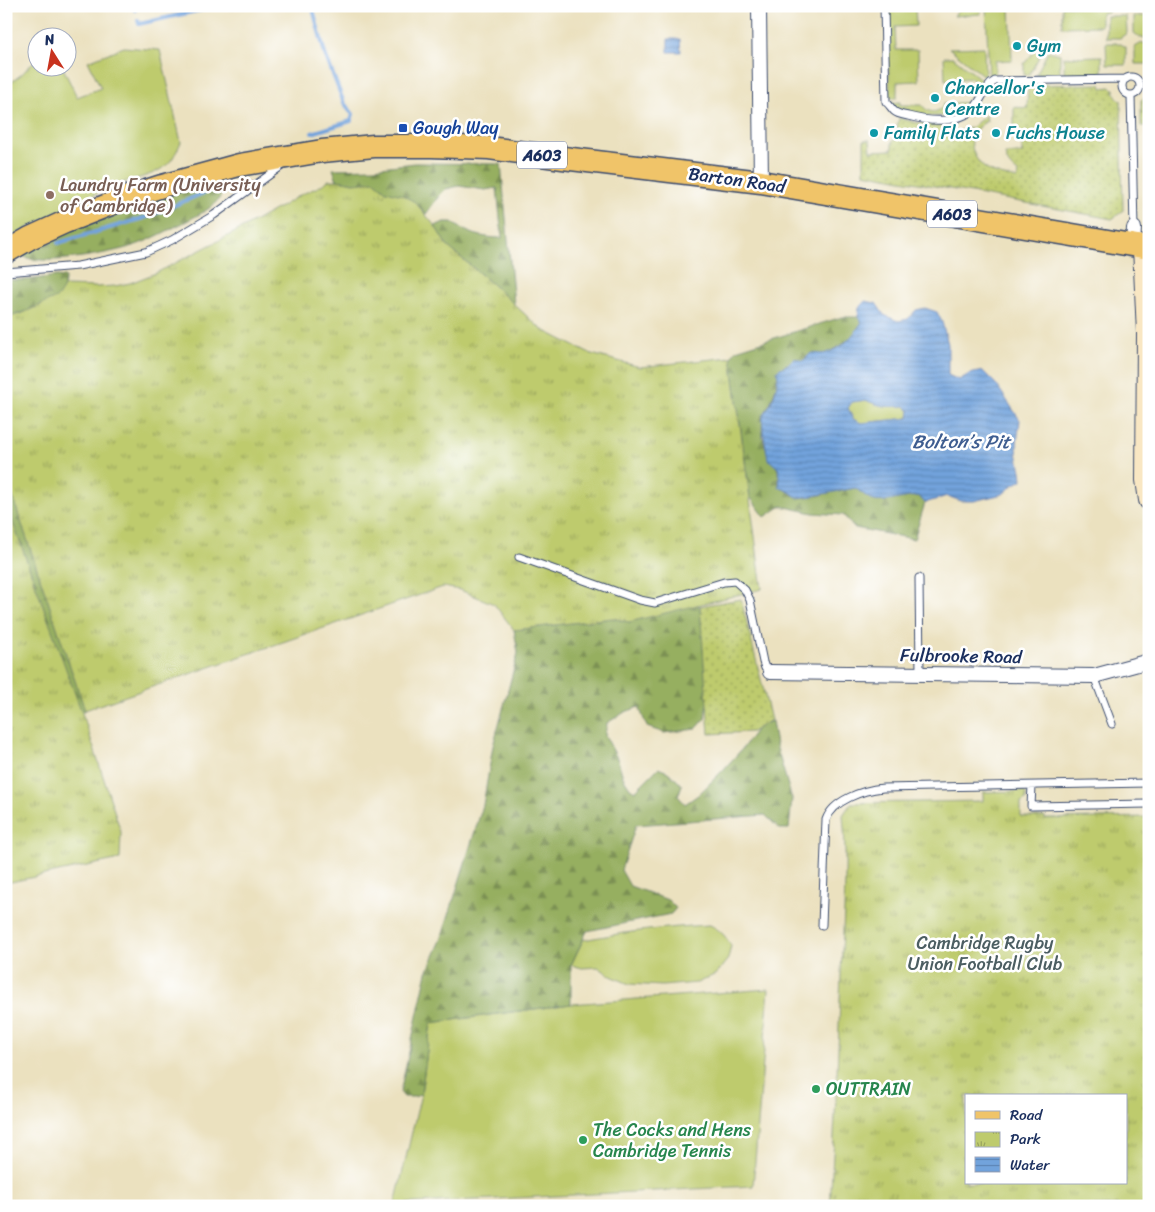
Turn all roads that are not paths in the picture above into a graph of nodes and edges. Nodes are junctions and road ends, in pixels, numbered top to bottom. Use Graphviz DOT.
graph roads {
  1 [pos="759,6"];
  2 [pos="884,6"];
  3 [pos="1126,79"];
  4 [pos="1131,96"];
  5 [pos="297,155"];
  6 [pos="760,182"];
  7 [pos="1140,242"];
  8 [pos="6,252"];
  9 [pos="6,272"];
  10 [pos="1148,437"];
  11 [pos="1149,500"];
  12 [pos="519,557"];
  13 [pos="919,578"];
  14 [pos="1149,661"];
  15 [pos="770,672"];
  16 [pos="920,674"];
  17 [pos="1094,676"];
  18 [pos="1112,724"];
  19 [pos="1149,783"];
  20 [pos="1032,786"];
  21 [pos="1149,804"];
  22 [pos="822,924"];
  1 -- 6 [label="street"];
  2 -- 3 [label="lane"];
  3 -- 4 [label="lane"];
  3 -- 4 [label="lane"];
  4 -- 7 [label="lane"];
  5 -- 6 [label="main road, Barton Road / A603"];
  5 -- 8 [label="main road, A603"];
  5 -- 9 [label="lane"];
  6 -- 7 [label="main road, Barton Road / A603"];
  7 -- 10 [label="street"];
  10 -- 11 [label="street"];
  12 -- 15 [label="lane"];
  13 -- 16 [label="lane"];
  14 -- 17 [label="street, Fulbrooke Road"];
  15 -- 16 [label="street, Fulbrooke Road"];
  16 -- 17 [label="street, Fulbrooke Road"];
  17 -- 18 [label="lane"];
  19 -- 20 [label="lane"];
  20 -- 21 [label="lane"];
  20 -- 22 [label="lane"];
}
